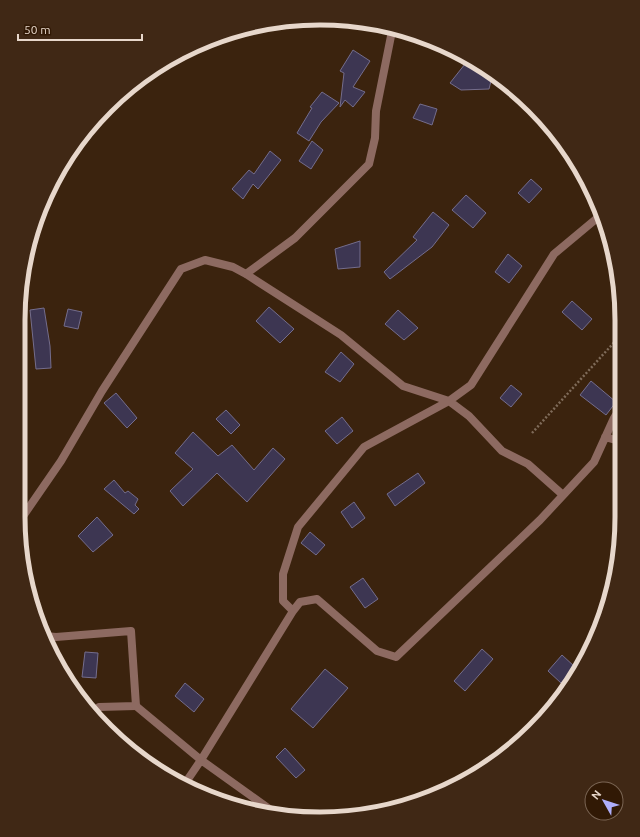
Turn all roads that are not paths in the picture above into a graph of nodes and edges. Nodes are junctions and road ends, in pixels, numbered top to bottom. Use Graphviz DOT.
graph roads {
  1 [pos="392,34"];
  2 [pos="597,218"];
  3 [pos="246,274"];
  4 [pos="449,401"];
  5 [pos="615,416"];
  6 [pos="605,437"];
  7 [pos="615,440"];
  8 [pos="563,495"];
  9 [pos="25,513"];
  10 [pos="293,611"];
  11 [pos="50,636"];
  12 [pos="136,706"];
  13 [pos="96,710"];
  14 [pos="201,760"];
  15 [pos="187,780"];
  16 [pos="266,807"];
  1 -- 3 [label="street"];
  2 -- 4 [label="street"];
  3 -- 4 [label="street"];
  3 -- 9 [label="street"];
  4 -- 8 [label="street"];
  4 -- 10 [label="street"];
  5 -- 6 [label="street"];
  6 -- 7 [label="street"];
  6 -- 8 [label="street"];
  8 -- 10 [label="street"];
  10 -- 14 [label="street"];
  11 -- 12 [label="street"];
  12 -- 13 [label="street"];
  12 -- 14 [label="street"];
  14 -- 15 [label="street"];
  14 -- 16 [label="street"];
}
